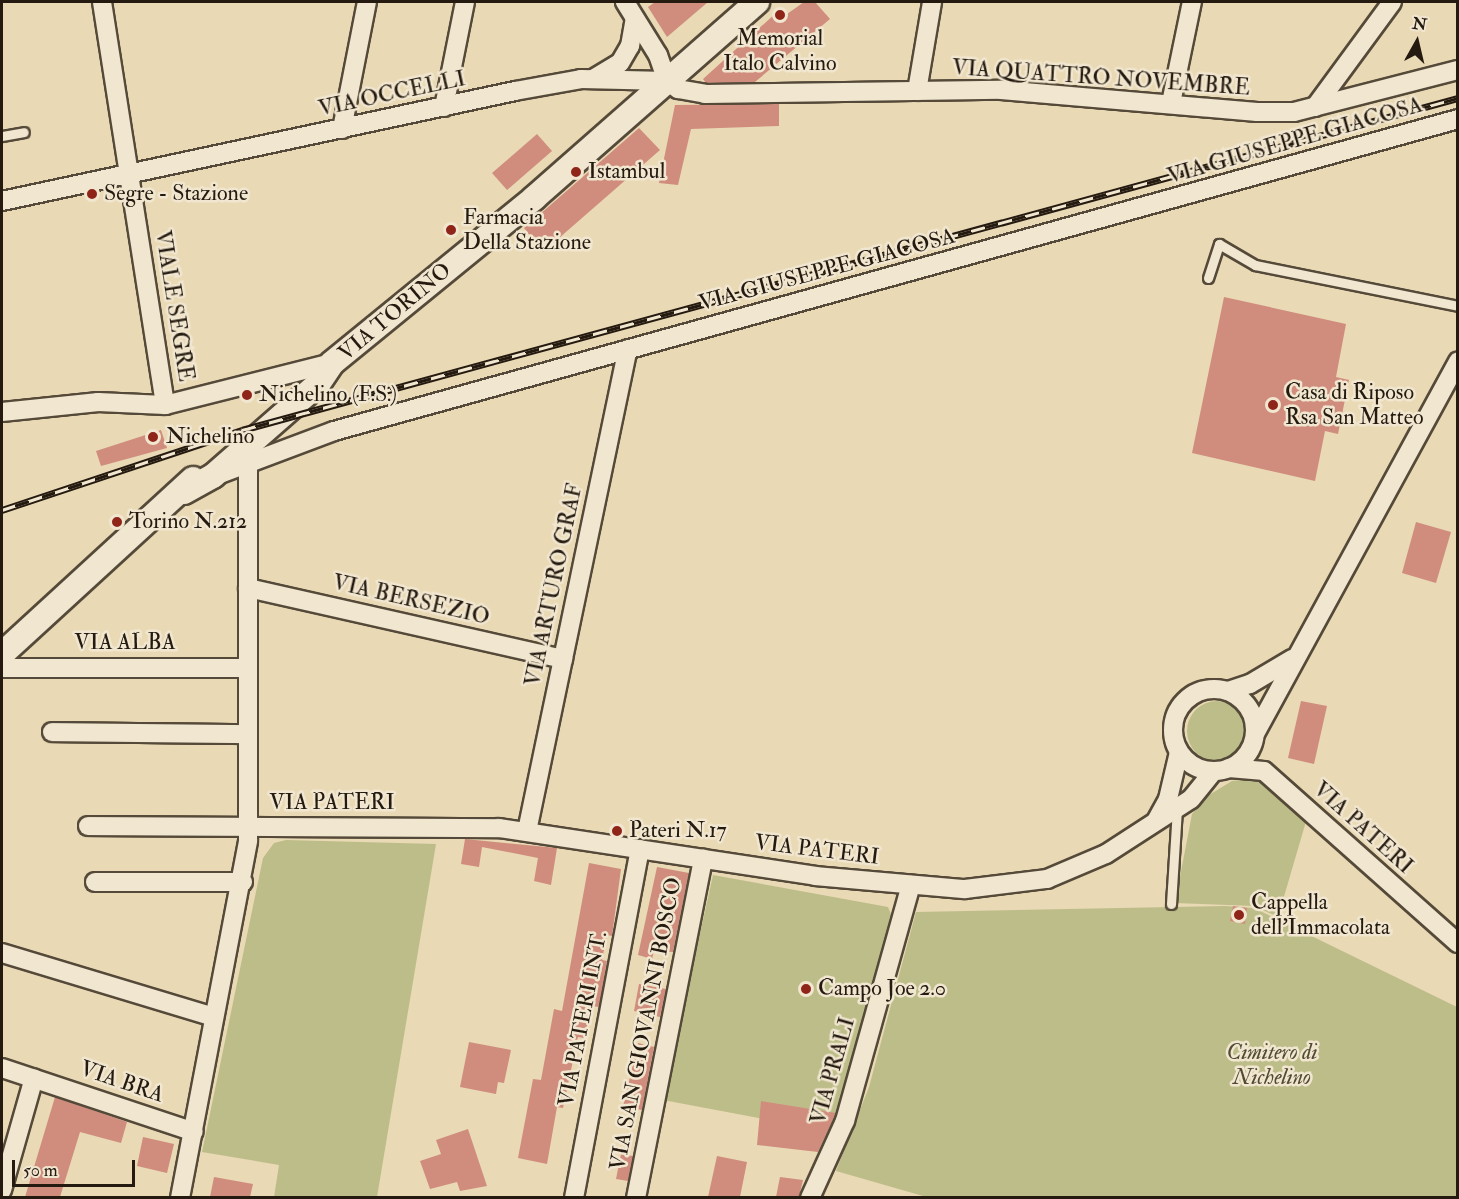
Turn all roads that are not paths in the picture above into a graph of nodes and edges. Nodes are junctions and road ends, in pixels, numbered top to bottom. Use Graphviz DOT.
graph roads {
  1 [pos="102,2"];
  2 [pos="367,2"];
  3 [pos="465,2"];
  4 [pos="626,2"];
  5 [pos="757,2"];
  6 [pos="932,2"];
  7 [pos="1192,2"];
  8 [pos="1392,2"];
  9 [pos="635,19"];
  10 [pos="1458,70"];
  11 [pos="592,79"];
  12 [pos="667,81"];
  13 [pos="917,91"];
  14 [pos="1171,103"];
  15 [pos="444,107"];
  16 [pos="1315,107"];
  17 [pos="1458,119"];
  18 [pos="342,129"];
  19 [pos="24,132"];
  20 [pos="2,136"];
  21 [pos="129,175"];
  22 [pos="2,201"];
  23 [pos="1208,278"];
  24 [pos="1458,306"];
  25 [pos="628,349"];
  26 [pos="1458,362"];
  27 [pos="332,363"];
  28 [pos="293,379"];
  29 [pos="165,405"];
  30 [pos="2,412"];
  31 [pos="248,456"];
  32 [pos="184,492"];
  33 [pos="248,588"];
  34 [pos="2,654"];
  35 [pos="1292,659"];
  36 [pos="563,660"];
  37 [pos="2,668"];
  38 [pos="248,668"];
  39 [pos="1228,691"];
  40 [pos="52,732"];
  41 [pos="247,734"];
  42 [pos="1254,740"];
  43 [pos="1179,752"];
  44 [pos="1222,770"];
  45 [pos="1264,771"];
  46 [pos="1177,809"];
  47 [pos="88,825"];
  48 [pos="1153,826"];
  49 [pos="248,827"];
  50 [pos="527,831"];
  51 [pos="640,849"];
  52 [pos="704,859"];
  53 [pos="95,882"];
  54 [pos="243,882"];
  55 [pos="910,885"];
  56 [pos="1171,904"];
  57 [pos="1458,943"];
  58 [pos="2,953"];
  59 [pos="214,1017"];
  60 [pos="2,1068"];
  61 [pos="34,1078"];
  62 [pos="194,1132"];
  63 [pos="2,1190"];
  64 [pos="180,1197"];
  65 [pos="574,1197"];
  66 [pos="636,1197"];
  67 [pos="810,1197"];
  1 -- 21 [label="street, VIALE SEGRE"];
  2 -- 18 [label="street"];
  3 -- 15 [label="street"];
  4 -- 9 [label="street"];
  5 -- 12 [label="main road, VIA TORINO"];
  6 -- 13 [label="street"];
  7 -- 14 [label="street"];
  8 -- 16 [label="street"];
  9 -- 11 [label="street"];
  9 -- 12 [label="street"];
  10 -- 16 [label="street, VIA QUATTRO NOVEMBRE"];
  11 -- 12 [label="street, VIA OCCELLI"];
  11 -- 15 [label="street, VIA OCCELLI"];
  12 -- 13 [label="street, VIA QUATTRO NOVEMBRE"];
  12 -- 27 [label="main road, VIA TORINO"];
  13 -- 14 [label="street, VIA QUATTRO NOVEMBRE"];
  14 -- 16 [label="street, VIA QUATTRO NOVEMBRE"];
  15 -- 18 [label="street, VIA OCCELLI"];
  17 -- 25 [label="street, VIA GIUSEPPE GIACOSA"];
  18 -- 21 [label="street, VIA OCCELLI"];
  19 -- 20 [label="lane"];
  21 -- 22 [label="street, VIA OCCELLI"];
  21 -- 29 [label="street, VIALE SEGRE"];
  23 -- 24 [label="lane"];
  25 -- 31 [label="street, VIA GIUSEPPE GIACOSA"];
  25 -- 36 [label="street, VIA ARTURO GRAF"];
  26 -- 35 [label="street"];
  27 -- 28 [label="main road, VIA TORINO"];
  27 -- 31 [label="main road, VIA TORINO"];
  28 -- 29 [label="street"];
  28 -- 32 [label="main road, VIA TORINO"];
  29 -- 30 [label="street"];
  31 -- 32 [label="main road, VIA TORINO"];
  31 -- 33 [label="street"];
  32 -- 34 [label="main road, VIA TORINO"];
  33 -- 36 [label="street, VIA BERSEZIO"];
  33 -- 38 [label="street"];
  35 -- 39 [label="street"];
  35 -- 42 [label="street"];
  36 -- 50 [label="street, VIA ARTURO GRAF"];
  37 -- 38 [label="street, VIA ALBA"];
  38 -- 41 [label="street"];
  39 -- 42 [label="street"];
  39 -- 43 [label="street"];
  40 -- 41 [label="street"];
  41 -- 49 [label="street"];
  42 -- 44 [label="street, VIA PATERI"];
  42 -- 45 [label="street"];
  43 -- 44 [label="street"];
  43 -- 48 [label="street"];
  44 -- 45 [label="street"];
  44 -- 46 [label="street, VIA PATERI"];
  45 -- 57 [label="street, VIA PATERI"];
  46 -- 48 [label="street, VIA PATERI"];
  46 -- 56 [label="lane"];
  47 -- 49 [label="street, VIA PATERI"];
  48 -- 55 [label="street, VIA PATERI"];
  49 -- 50 [label="street, VIA PATERI"];
  49 -- 54 [label="street"];
  50 -- 51 [label="street, VIA PATERI"];
  51 -- 52 [label="street, VIA PATERI"];
  51 -- 65 [label="street, VIA PATERI INT."];
  52 -- 55 [label="street, VIA PATERI"];
  52 -- 66 [label="street, VIA SAN GIOVANNI BOSCO"];
  53 -- 54 [label="street"];
  54 -- 59 [label="street"];
  55 -- 67 [label="street, VIA PRALI"];
  58 -- 59 [label="street"];
  59 -- 62 [label="street"];
  60 -- 61 [label="street, VIA BRA"];
  61 -- 62 [label="street, VIA BRA"];
  61 -- 63 [label="street"];
  62 -- 64 [label="street"];
}
